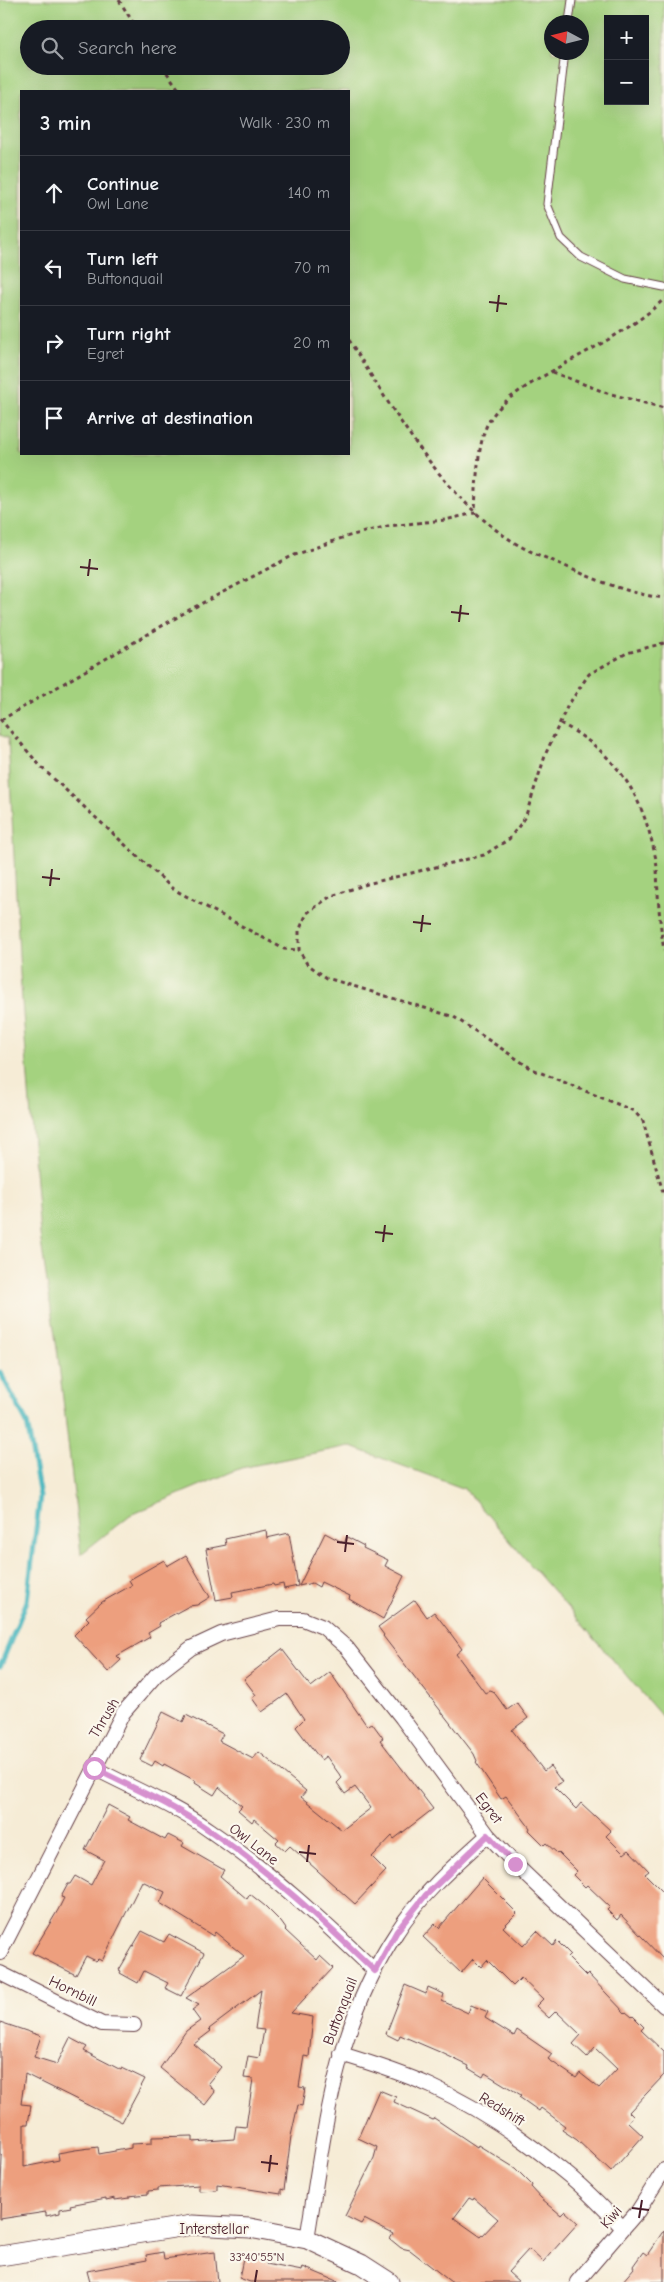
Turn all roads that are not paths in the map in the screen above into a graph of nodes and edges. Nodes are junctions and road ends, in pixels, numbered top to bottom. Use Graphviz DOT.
graph roads {
  1 [pos="572,0"];
  2 [pos="570,15"];
  3 [pos="564,60"];
  4 [pos="664,287"];
  5 [pos="303,1619"];
  6 [pos="94,1768"];
  7 [pos="488,1835"];
  8 [pos="0,1953"];
  9 [pos="375,1971"];
  10 [pos="0,1973"];
  11 [pos="664,2006"];
  12 [pos="134,2025"];
  13 [pos="341,2054"];
  14 [pos="664,2170"];
  15 [pos="623,2228"];
  16 [pos="307,2239"];
  17 [pos="0,2256"];
  18 [pos="389,2282"];
  19 [pos="577,2282"];
  1 -- 2 [label="lane"];
  3 -- 4 [label="lane"];
  5 -- 6 [label="street, Thrush"];
  5 -- 7 [label="street, Egret"];
  6 -- 8 [label="street, Thrush"];
  6 -- 9 [label="street, Owl Lane"];
  7 -- 9 [label="street, Buttonquail"];
  7 -- 11 [label="street, Egret"];
  9 -- 13 [label="street, Buttonquail"];
  10 -- 12 [label="street, Hornbill"];
  13 -- 15 [label="street, Redshift"];
  13 -- 16 [label="street, Buttonquail"];
  14 -- 15 [label="street, Kiwi"];
  15 -- 19 [label="street, Kiwi"];
  16 -- 17 [label="street, Interstellar"];
  16 -- 18 [label="street, Interstellar"];
}
